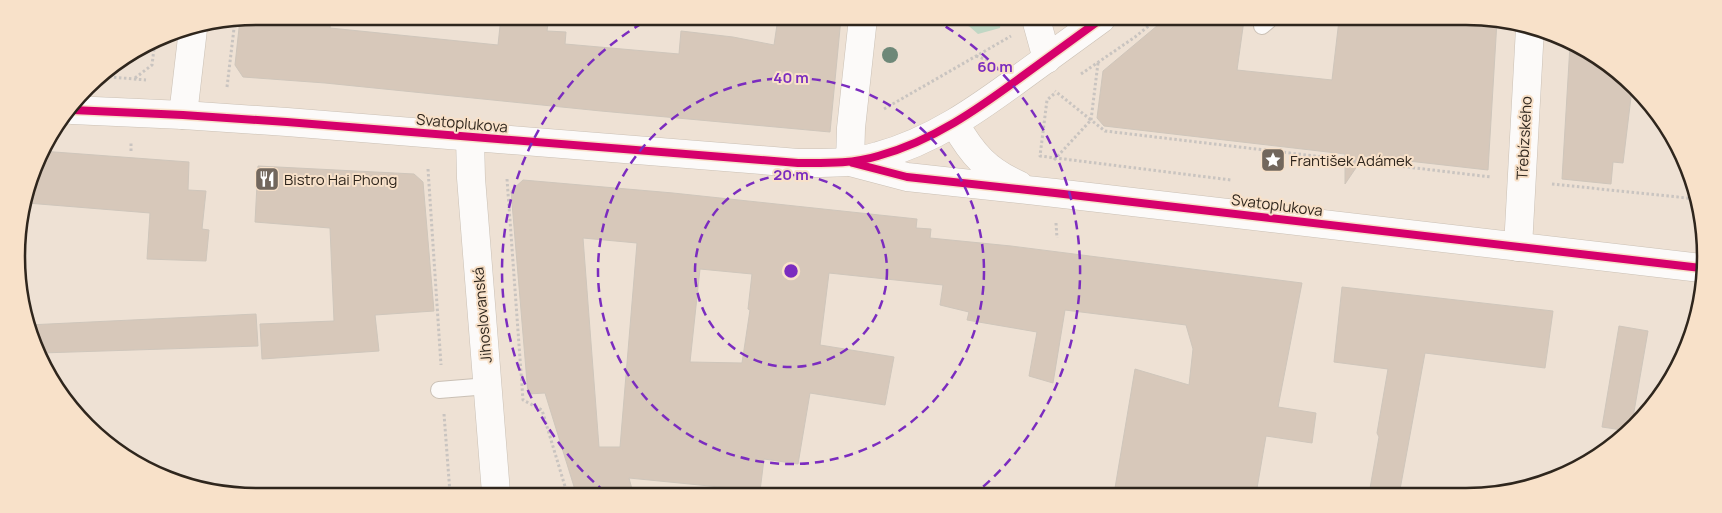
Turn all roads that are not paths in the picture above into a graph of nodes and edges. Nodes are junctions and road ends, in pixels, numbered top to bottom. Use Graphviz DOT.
graph roads {
  1 [pos="861,25"];
  2 [pos="1037,25"];
  3 [pos="1093,25"];
  4 [pos="192,34"];
  5 [pos="1530,34"];
  6 [pos="1047,59"];
  7 [pos="77,110"];
  8 [pos="183,114"];
  9 [pos="955,124"];
  10 [pos="470,137"];
  11 [pos="850,162"];
  12 [pos="1042,191"];
  13 [pos="1518,248"];
  14 [pos="1697,268"];
  15 [pos="488,386"];
  16 [pos="441,390"];
  17 [pos="496,488"];
  1 -- 11 [label="street"];
  2 -- 6 [label="street"];
  3 -- 6 [label="street"];
  4 -- 8 [label="street"];
  5 -- 13 [label="street, Třebízského"];
  6 -- 9 [label="street"];
  7 -- 8 [label="street, Svatoplukova"];
  8 -- 10 [label="street, Svatoplukova"];
  9 -- 11 [label="street, Svatoplukova"];
  9 -- 12 [label="street, Svatoplukova"];
  10 -- 11 [label="street, Svatoplukova"];
  10 -- 15 [label="street, Jihoslovanská"];
  11 -- 12 [label="street, Svatoplukova"];
  12 -- 13 [label="street, Svatoplukova"];
  13 -- 14 [label="street, Svatoplukova"];
  15 -- 16 [label="lane"];
  15 -- 17 [label="street, Jihoslovanská"];
}
